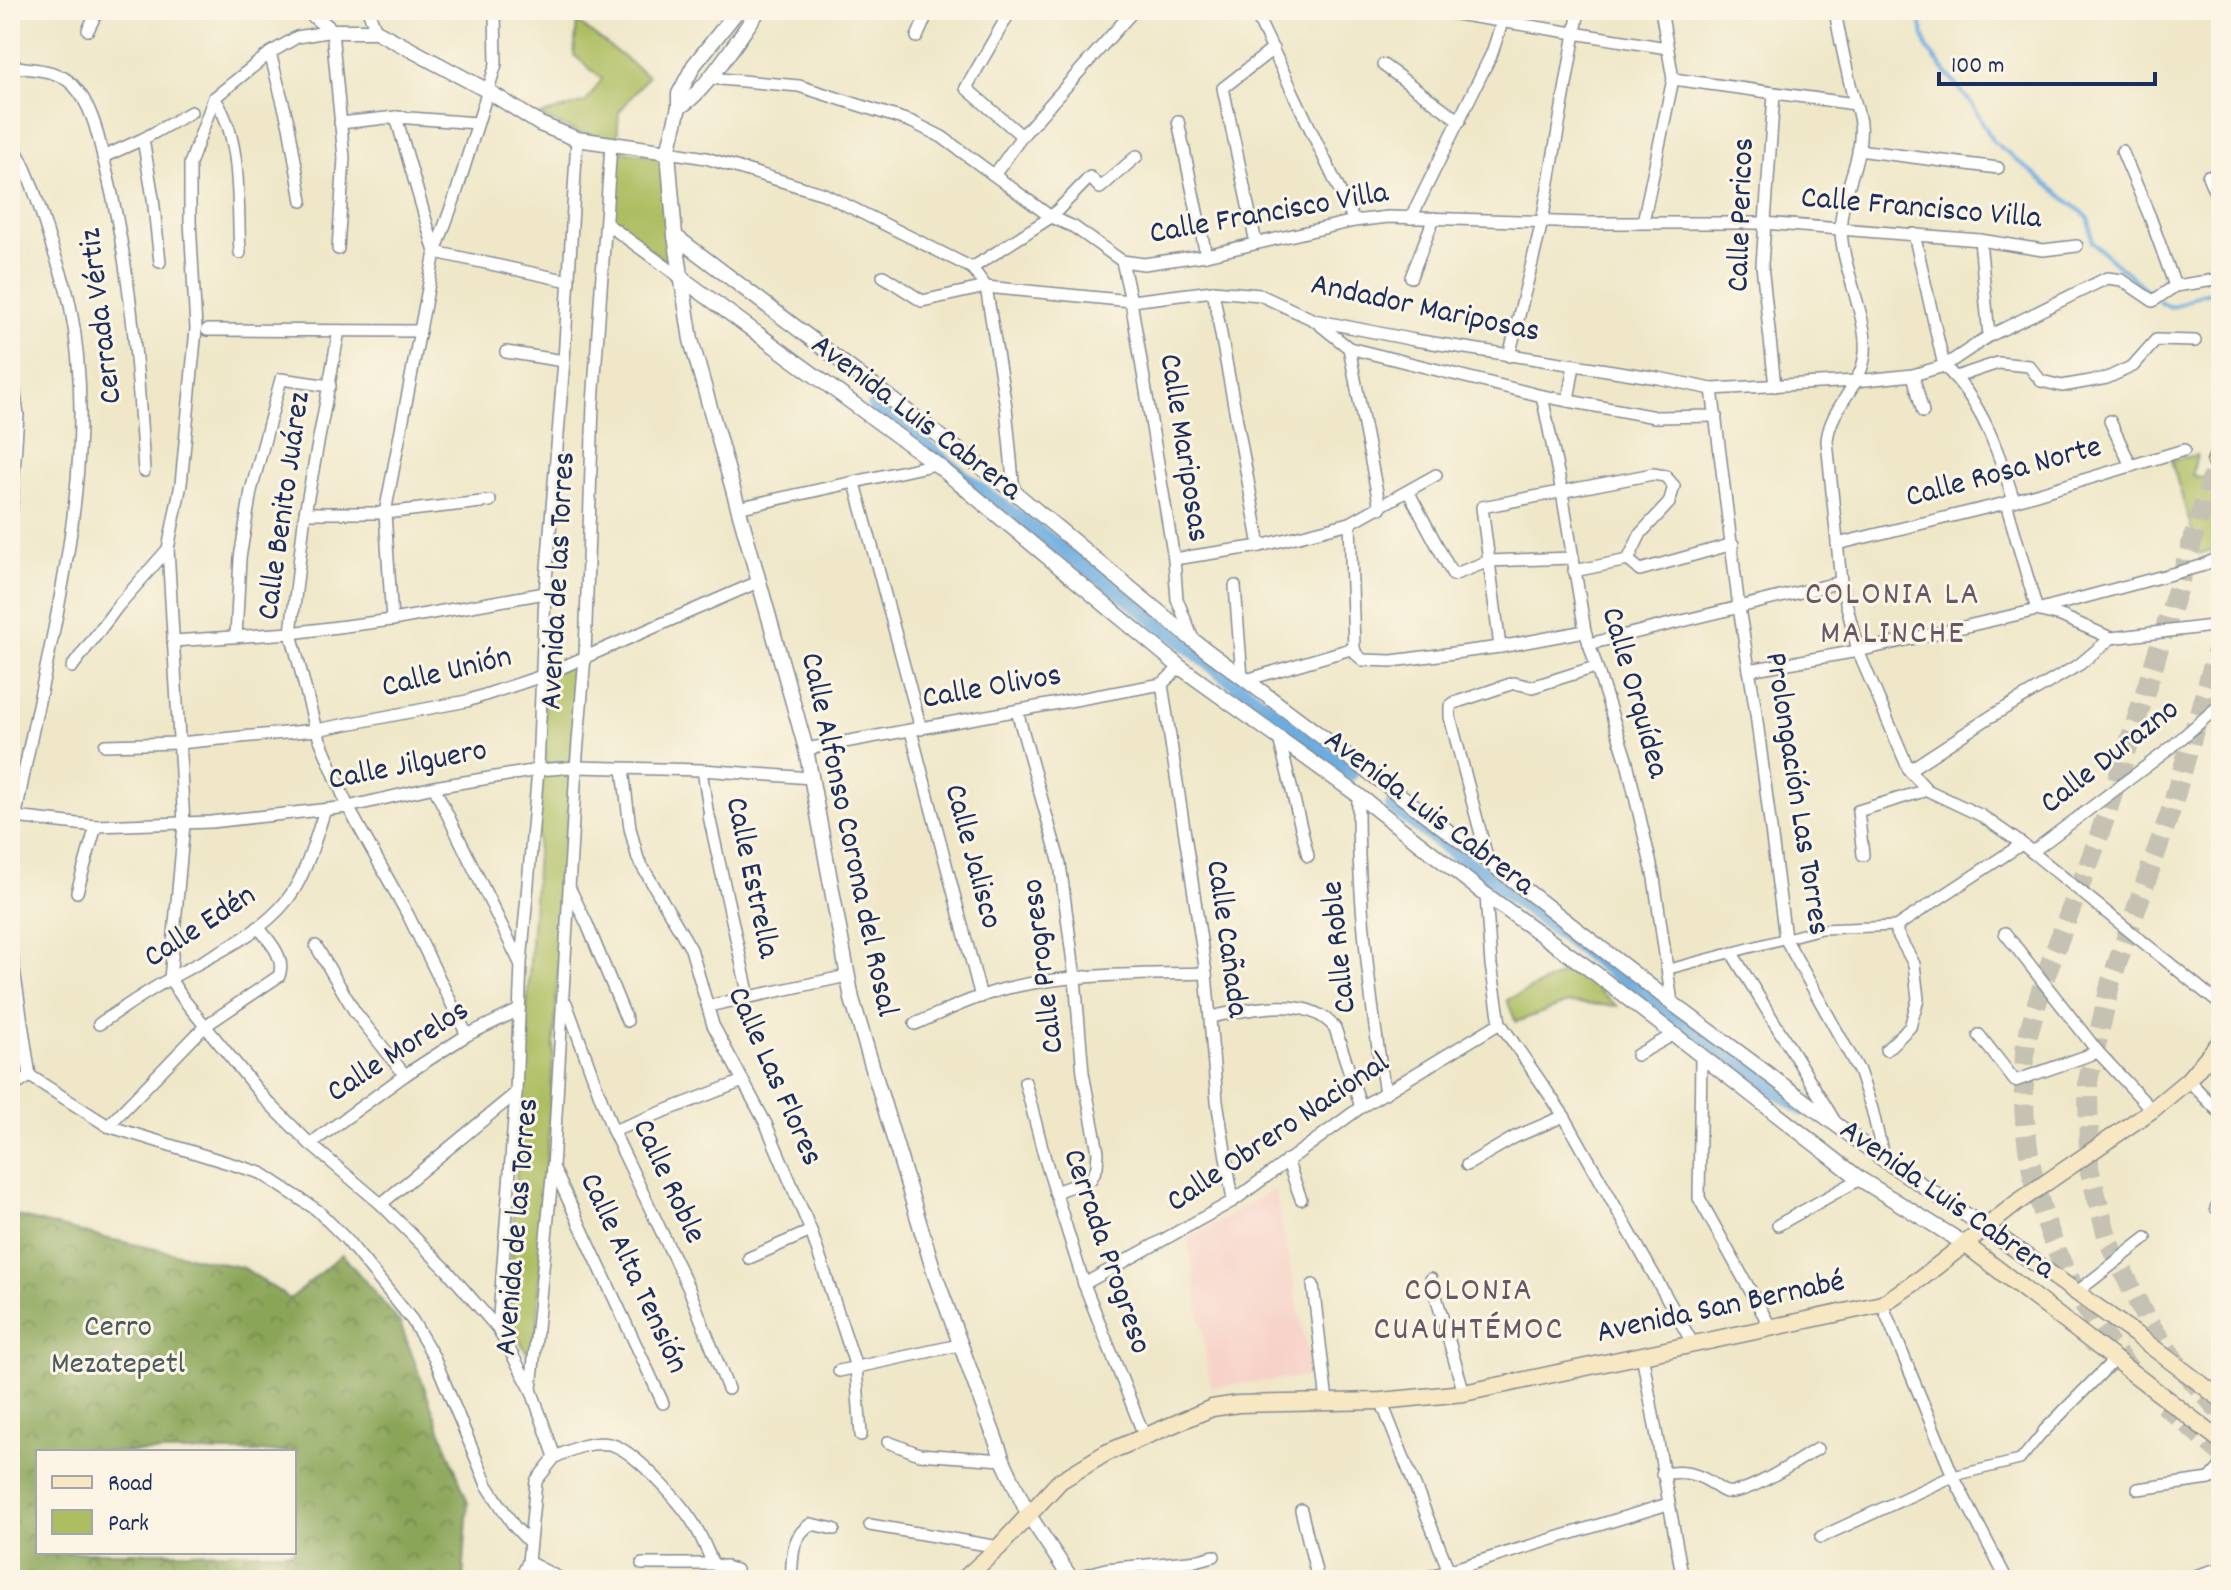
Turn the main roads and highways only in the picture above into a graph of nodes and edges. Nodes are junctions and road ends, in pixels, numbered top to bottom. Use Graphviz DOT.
graph roads {
  1 [pos="2221,1041"];
  2 [pos="1986,1228"];
  3 [pos="1965,1244"];
  4 [pos="2221,1399"];
  5 [pos="2221,1441"];
  6 [pos="963,1580"];
  1 -- 2 [label="main road, Avenida San Bernabé"];
  2 -- 3 [label="main road, Avenida San Bernabé"];
  2 -- 4 [label="main road, Avenida Luis Cabrera"];
  3 -- 5 [label="main road, Avenida Luis Cabrera"];
  3 -- 6 [label="main road, Avenida San Bernabé"];
}
